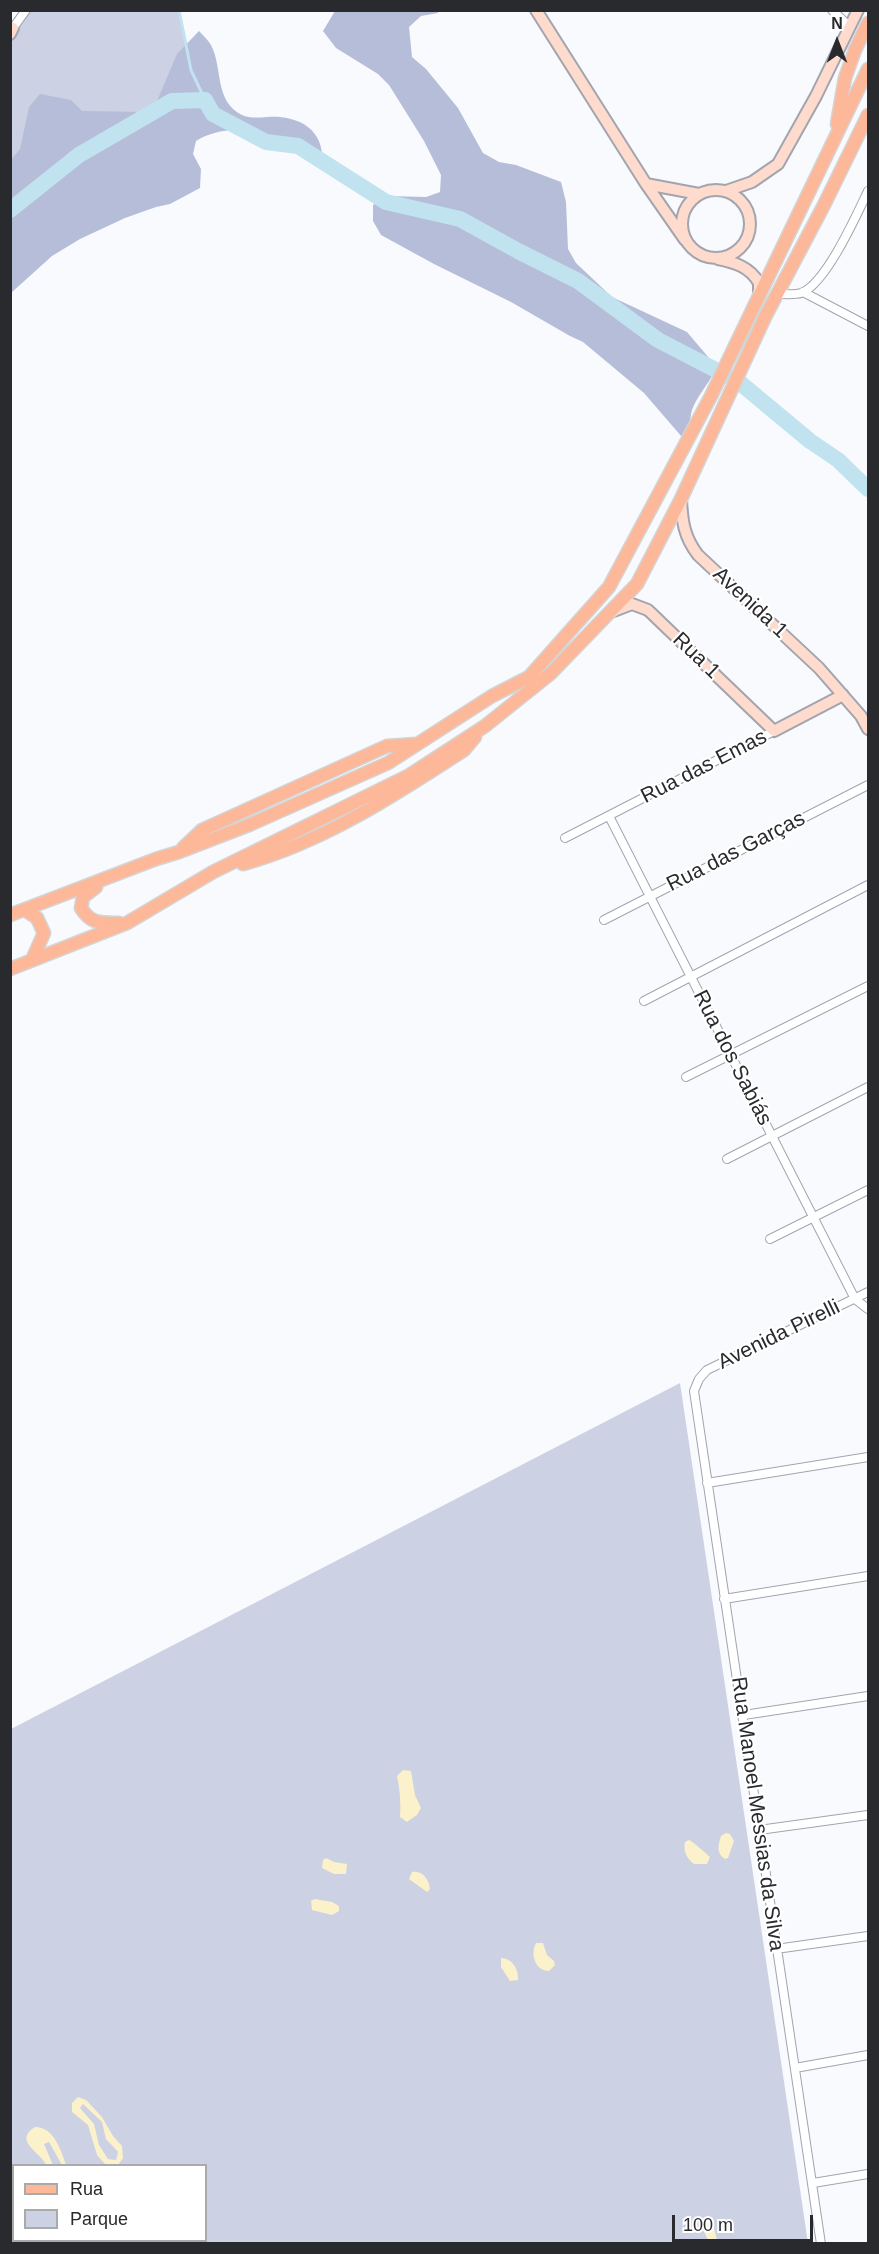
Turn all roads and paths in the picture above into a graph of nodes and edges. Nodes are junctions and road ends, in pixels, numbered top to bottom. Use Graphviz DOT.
graph roads {
  1 [pos="26,10"];
  2 [pos="536,10"];
  3 [pos="832,10"];
  4 [pos="858,10"];
  5 [pos="868,23"];
  6 [pos="850,27"];
  7 [pos="11,30"];
  8 [pos="868,69"];
  9 [pos="868,115"];
  10 [pos="868,130"];
  11 [pos="834,139"];
  12 [pos="854,145"];
  13 [pos="646,184"];
  14 [pos="726,191"];
  15 [pos="868,191"];
  16 [pos="699,194"];
  17 [pos="685,240"];
  18 [pos="714,258"];
  19 [pos="802,292"];
  20 [pos="778,294"];
  21 [pos="759,297"];
  22 [pos="868,326"];
  23 [pos="681,499"];
  24 [pos="609,613"];
  25 [pos="843,695"];
  26 [pos="868,729"];
  27 [pos="774,731"];
  28 [pos="868,785"];
  29 [pos="609,816"];
  30 [pos="565,838"];
  31 [pos="101,881"];
  32 [pos="868,885"];
  33 [pos="650,896"];
  34 [pos="26,910"];
  35 [pos="10,915"];
  36 [pos="604,920"];
  37 [pos="127,923"];
  38 [pos="32,960"];
  39 [pos="10,969"];
  40 [pos="690,976"];
  41 [pos="868,986"];
  42 [pos="644,1001"];
  43 [pos="731,1055"];
  44 [pos="686,1077"];
  45 [pos="868,1087"];
  46 [pos="772,1136"];
  47 [pos="727,1159"];
  48 [pos="868,1190"];
  49 [pos="814,1218"];
  50 [pos="770,1239"];
  51 [pos="868,1292"];
  52 [pos="855,1299"];
  53 [pos="868,1309"];
  54 [pos="695,1384"];
  55 [pos="868,1457"];
  56 [pos="707,1483"];
  57 [pos="868,1576"];
  58 [pos="724,1599"];
  59 [pos="868,1696"];
  60 [pos="744,1715"];
  61 [pos="868,1815"];
  62 [pos="759,1830"];
  63 [pos="868,1936"];
  64 [pos="776,1948"];
  65 [pos="868,2055"];
  66 [pos="795,2068"];
  67 [pos="868,2174"];
  68 [pos="813,2183"];
  69 [pos="822,2244"];
  1 -- 7 [label="street"];
  2 -- 13 [label="main road"];
  3 -- 6 [label="street"];
  4 -- 6 [label="main road"];
  5 -- 11 [label="main road"];
  6 -- 14 [label="main road"];
  8 -- 11 [label="main road"];
  9 -- 12 [label="main road"];
  10 -- 12 [label="main road"];
  11 -- 21 [label="main road"];
  12 -- 20 [label="main road"];
  13 -- 16 [label="main road"];
  13 -- 17 [label="main road"];
  14 -- 16 [label="main road"];
  14 -- 18 [label="main road"];
  15 -- 19 [label="street"];
  16 -- 17 [label="main road"];
  17 -- 18 [label="main road"];
  18 -- 21 [label="main road"];
  19 -- 20 [label="street"];
  19 -- 22 [label="street"];
  20 -- 23 [label="main road"];
  21 -- 31 [label="main road"];
  23 -- 24 [label="main road"];
  23 -- 25 [label="main road, Avenida 1"];
  24 -- 27 [label="main road, Rua 1"];
  24 -- 37 [label="main road"];
  25 -- 26 [label="main road, Avenida 1"];
  25 -- 27 [label="main road, Rua das Emas"];
  27 -- 29 [label="street, Rua das Emas"];
  28 -- 33 [label="street, Rua das Garças"];
  29 -- 30 [label="street, Rua das Emas"];
  29 -- 33 [label="street, Rua dos Sabiás"];
  31 -- 34 [label="main road"];
  31 -- 37 [label="main road"];
  32 -- 40 [label="street"];
  33 -- 36 [label="street, Rua das Garças"];
  33 -- 40 [label="street, Rua dos Sabiás"];
  34 -- 35 [label="main road"];
  34 -- 38 [label="main road"];
  37 -- 38 [label="main road"];
  38 -- 39 [label="main road"];
  40 -- 42 [label="street"];
  40 -- 43 [label="street, Rua dos Sabiás"];
  41 -- 43 [label="street"];
  43 -- 44 [label="street"];
  43 -- 46 [label="street, Rua dos Sabiás"];
  45 -- 46 [label="street"];
  46 -- 47 [label="street"];
  46 -- 49 [label="street, Rua dos Sabiás"];
  48 -- 49 [label="street"];
  49 -- 50 [label="street"];
  49 -- 52 [label="street, Rua dos Sabiás"];
  51 -- 52 [label="street, Avenida Pirelli"];
  52 -- 53 [label="street"];
  52 -- 54 [label="street, Avenida Pirelli"];
  54 -- 56 [label="street, Rua Manoel Messias da Silva"];
  55 -- 56 [label="street"];
  56 -- 58 [label="street, Rua Manoel Messias da Silva"];
  57 -- 58 [label="street"];
  58 -- 60 [label="street, Rua Manoel Messias da Silva"];
  59 -- 60 [label="street"];
  60 -- 62 [label="street, Rua Manoel Messias da Silva"];
  61 -- 62 [label="street"];
  62 -- 64 [label="street, Rua Manoel Messias da Silva"];
  63 -- 64 [label="street"];
  64 -- 66 [label="street, Rua Manoel Messias da Silva"];
  65 -- 66 [label="street"];
  66 -- 68 [label="street, Rua Manoel Messias da Silva"];
  67 -- 68 [label="street"];
  68 -- 69 [label="street, Rua Manoel Messias da Silva"];
}
